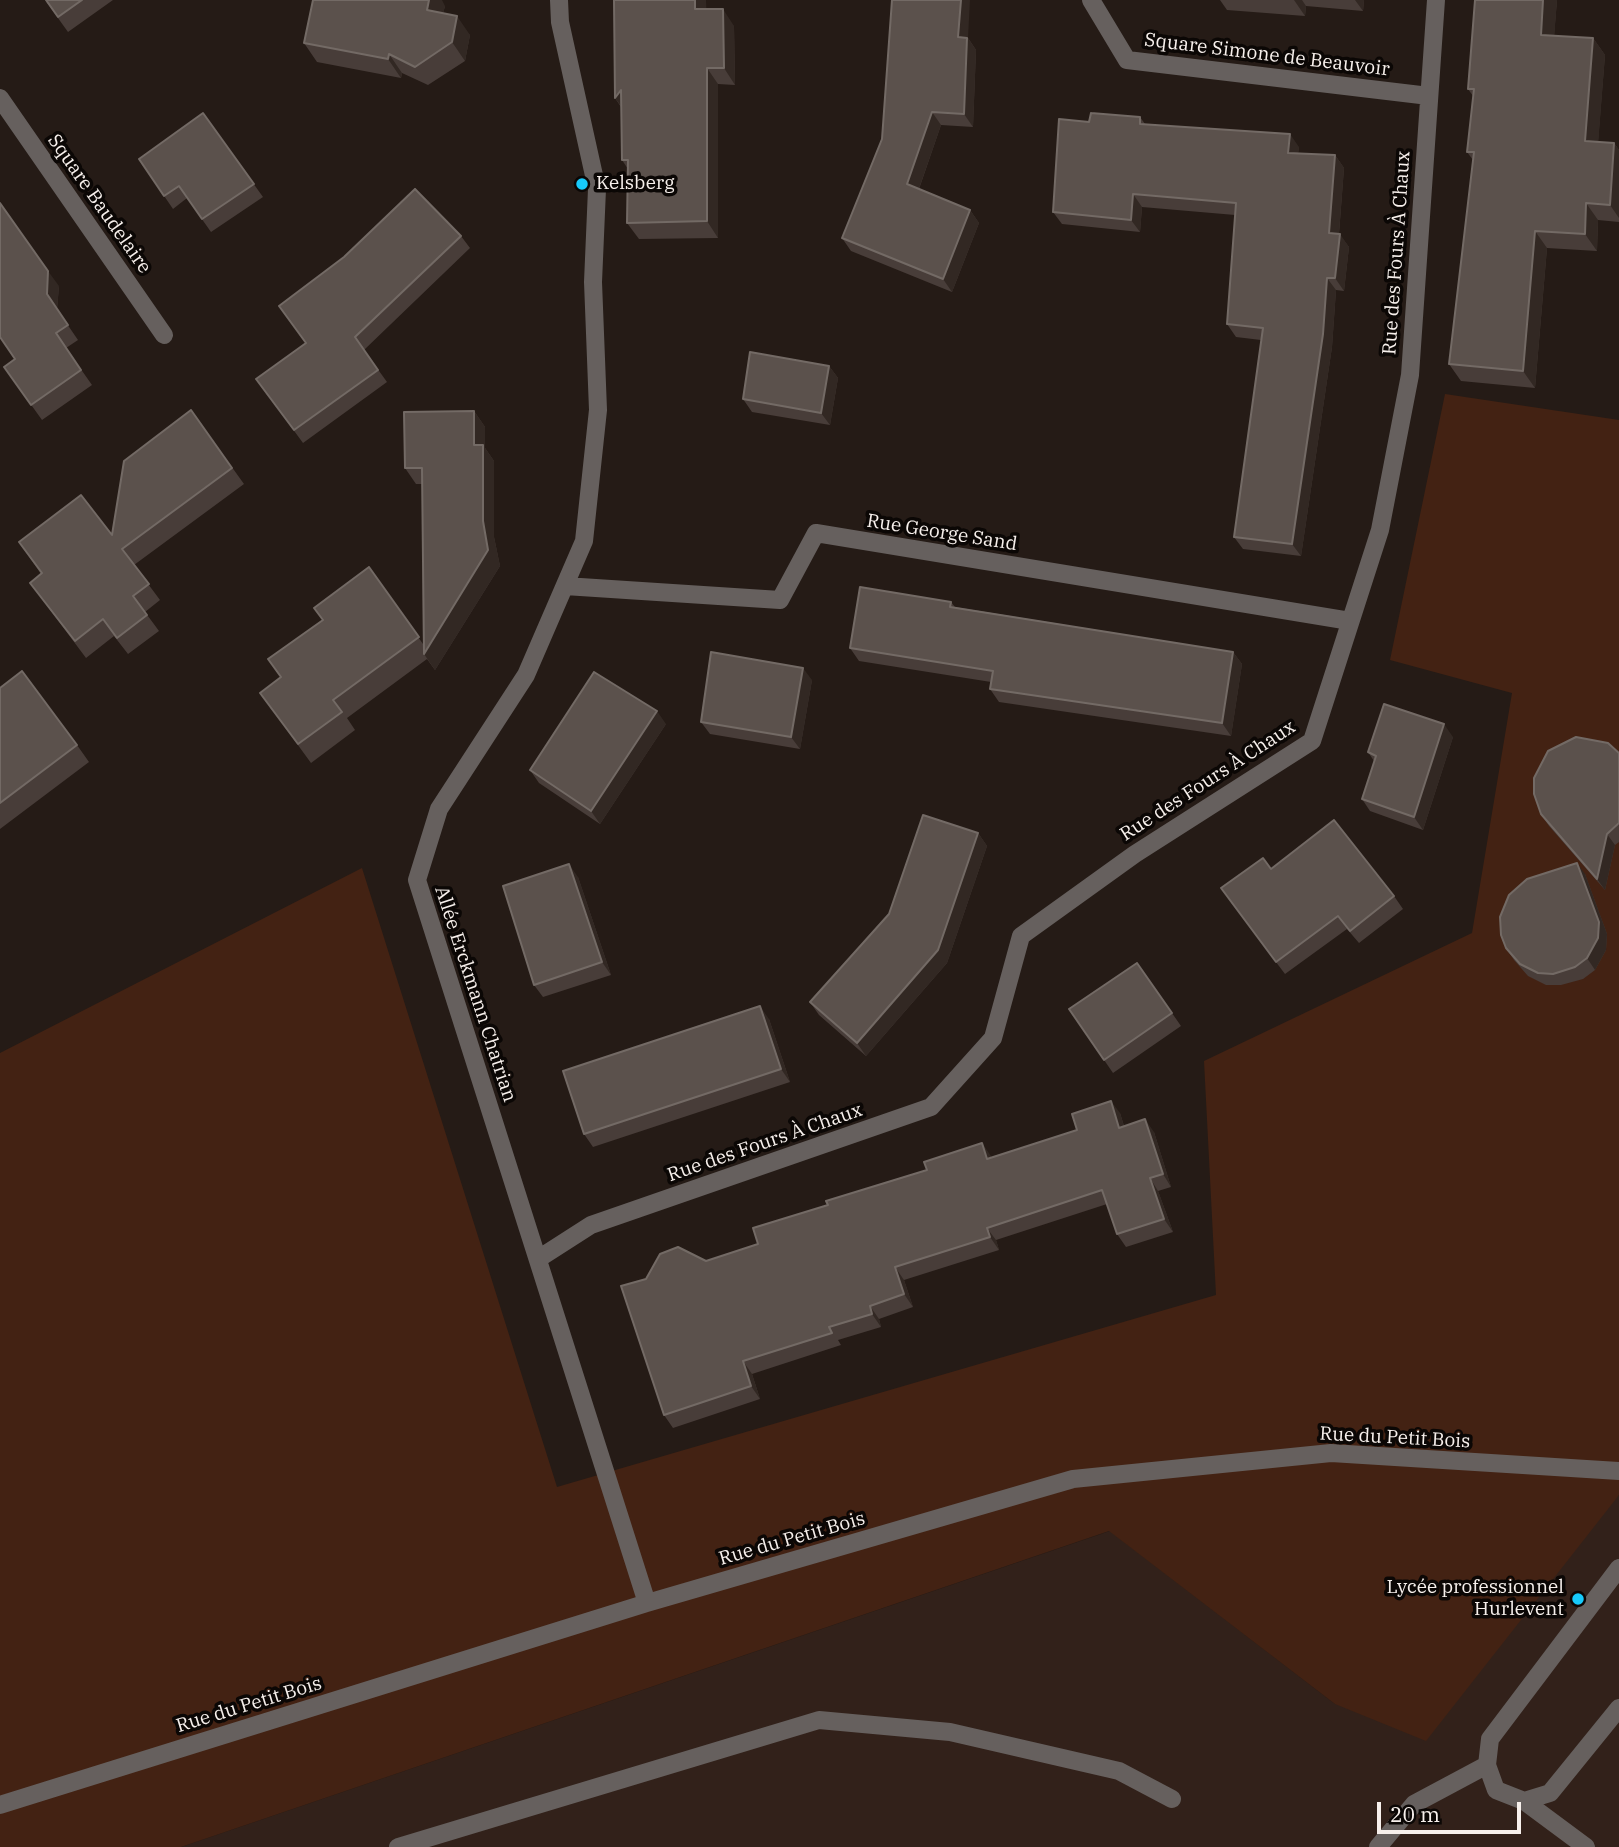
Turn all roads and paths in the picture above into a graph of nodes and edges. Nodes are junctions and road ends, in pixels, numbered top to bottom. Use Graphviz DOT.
graph roads {
  1 [pos="559,0"];
  2 [pos="1091,0"];
  3 [pos="1436,0"];
  4 [pos="1429,96"];
  5 [pos="0,98"];
  6 [pos="163,335"];
  7 [pos="565,586"];
  8 [pos="1350,621"];
  9 [pos="538,1259"];
  10 [pos="1619,1471"];
  11 [pos="1619,1568"];
  12 [pos="648,1603"];
  13 [pos="1619,1708"];
  14 [pos="1487,1765"];
  15 [pos="1172,1799"];
  16 [pos="1524,1801"];
  17 [pos="0,1804"];
  18 [pos="398,1847"];
  19 [pos="1378,1847"];
  20 [pos="1586,1847"];
  1 -- 7 [label="street, Allée Erckmann Chatrian"];
  2 -- 4 [label="street, Square Simone de Beauvoir"];
  3 -- 4 [label="street, Rue des Fours À Chaux"];
  4 -- 8 [label="street, Rue des Fours À Chaux"];
  5 -- 6 [label="street, Square Baudelaire"];
  7 -- 8 [label="street, Rue George Sand"];
  7 -- 9 [label="street, Allée Erckmann Chatrian"];
  8 -- 9 [label="street, Rue des Fours À Chaux"];
  9 -- 12 [label="street, Allée Erckmann Chatrian"];
  10 -- 12 [label="street, Rue du Petit Bois"];
  11 -- 14 [label="street"];
  12 -- 17 [label="street, Rue du Petit Bois"];
  13 -- 16 [label="street"];
  14 -- 16 [label="street"];
  14 -- 19 [label="street"];
  15 -- 18 [label="street"];
  16 -- 20 [label="street"];
}
